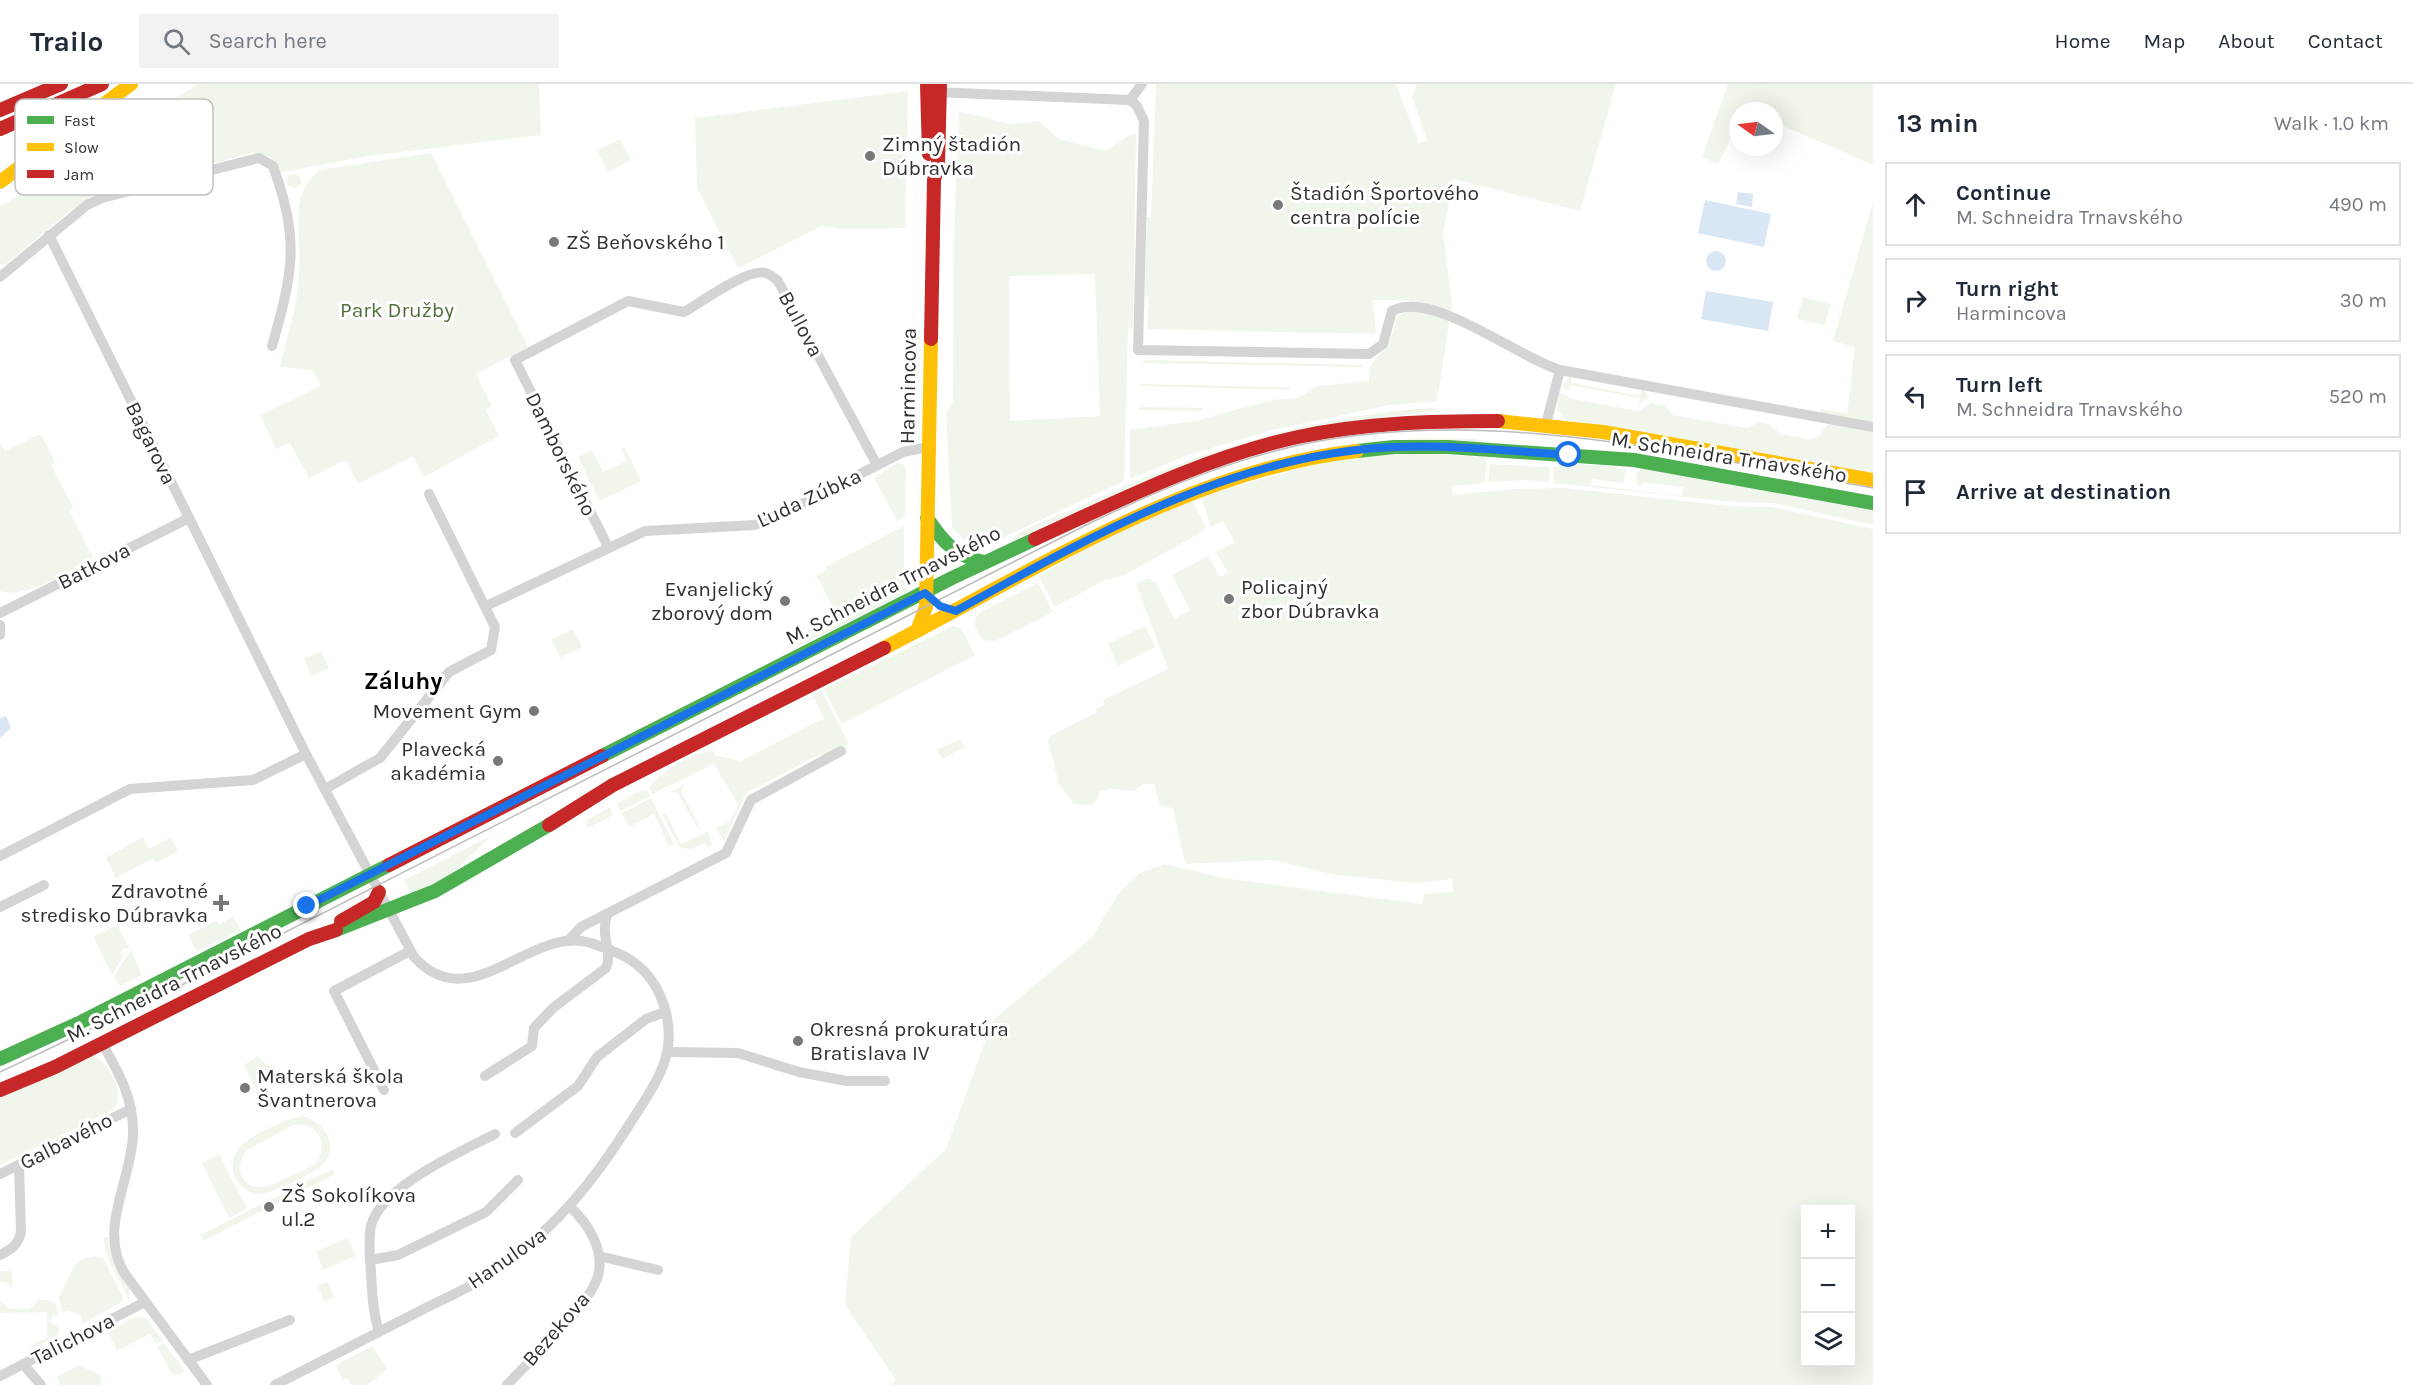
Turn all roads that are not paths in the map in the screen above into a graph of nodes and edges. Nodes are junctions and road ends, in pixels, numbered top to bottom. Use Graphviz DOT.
graph roads {
  1 [pos="61,84"];
  2 [pos="102,84"];
  3 [pos="131,84"];
  4 [pos="1142,84"];
  5 [pos="933,88"];
  6 [pos="26,99"];
  7 [pos="68,99"];
  8 [pos="111,99"];
  9 [pos="1130,100"];
  10 [pos="15,104"];
  11 [pos="0,110"];
  12 [pos="15,122"];
  13 [pos="0,129"];
  14 [pos="213,168"];
  15 [pos="15,172"];
  16 [pos="0,183"];
  17 [pos="113,195"];
  18 [pos="49,235"];
  19 [pos="0,277"];
  20 [pos="272,346"];
  21 [pos="515,360"];
  22 [pos="1560,370"];
  23 [pos="1546,424"];
  24 [pos="1873,427"];
  25 [pos="928,447"];
  26 [pos="877,465"];
  27 [pos="1873,480"];
  28 [pos="429,494"];
  29 [pos="1873,503"];
  30 [pos="189,518"];
  31 [pos="927,518"];
  32 [pos="608,547"];
  33 [pos="984,562"];
  34 [pos="925,593"];
  35 [pos="486,606"];
  36 [pos="956,611"];
  37 [pos="0,613"];
  38 [pos="0,625"];
  39 [pos="917,631"];
  40 [pos="0,635"];
  41 [pos="841,751"];
  42 [pos="306,754"];
  43 [pos="325,789"];
  44 [pos="0,856"];
  45 [pos="371,876"];
  46 [pos="44,885"];
  47 [pos="379,892"];
  48 [pos="0,907"];
  49 [pos="389,911"];
  50 [pos="607,915"];
  51 [pos="309,939"];
  52 [pos="568,941"];
  53 [pos="606,950"];
  54 [pos="410,951"];
  55 [pos="665,1012"];
  56 [pos="102,1043"];
  57 [pos="668,1052"];
  58 [pos="0,1059"];
  59 [pos="485,1076"];
  60 [pos="885,1081"];
  61 [pos="0,1090"];
  62 [pos="384,1090"];
  63 [pos="131,1109"];
  64 [pos="515,1133"];
  65 [pos="495,1134"];
  66 [pos="19,1165"];
  67 [pos="0,1174"];
  68 [pos="518,1180"];
  69 [pos="570,1207"];
  70 [pos="0,1255"];
  71 [pos="599,1256"];
  72 [pos="370,1260"];
  73 [pos="658,1270"];
  74 [pos="145,1302"];
  75 [pos="290,1320"];
  76 [pos="379,1332"];
  77 [pos="188,1360"];
  78 [pos="23,1364"];
  79 [pos="0,1376"];
  80 [pos="41,1385"];
  81 [pos="207,1385"];
  82 [pos="275,1385"];
  83 [pos="507,1385"];
  1 -- 6 [label="main road"];
  2 -- 7 [label="main road"];
  3 -- 8 [label="main road"];
  4 -- 9 [label="street"];
  5 -- 9 [label="street"];
  5 -- 25 [label="main road, Harmincova"];
  9 -- 22 [label="street"];
  10 -- 11 [label="main road"];
  12 -- 13 [label="main road"];
  14 -- 20 [label="street"];
  15 -- 16 [label="main road"];
  17 -- 18 [label="street"];
  18 -- 19 [label="street"];
  18 -- 30 [label="street, Bagarova"];
  21 -- 26 [label="street, Bullova"];
  21 -- 32 [label="street, Damborského"];
  22 -- 23 [label="street"];
  22 -- 24 [label="street"];
  23 -- 27 [label="main road, M. Schneidra Trnavského"];
  23 -- 33 [label="main road, M. Schneidra Trnavského"];
  25 -- 26 [label="street, Ľuda Zúbka"];
  25 -- 31 [label="main road, Harmincova"];
  26 -- 32 [label="street, Ľuda Zúbka"];
  28 -- 35 [label="street"];
  29 -- 36 [label="main road, M. Schneidra Trnavského"];
  30 -- 37 [label="street, Batkova"];
  30 -- 42 [label="street, Bagarova"];
  31 -- 33 [label="main road"];
  31 -- 34 [label="main road, Harmincova"];
  32 -- 35 [label="street, Ľuda Zúbka"];
  33 -- 34 [label="main road, M. Schneidra Trnavského"];
  34 -- 36 [label="main road"];
  34 -- 39 [label="main road, Harmincova"];
  34 -- 45 [label="main road, M. Schneidra Trnavského"];
  35 -- 43 [label="street"];
  36 -- 39 [label="main road, M. Schneidra Trnavského"];
  38 -- 40 [label="street"];
  39 -- 49 [label="main road, M. Schneidra Trnavského"];
  41 -- 50 [label="street"];
  42 -- 43 [label="street, Bagarova"];
  42 -- 44 [label="street"];
  43 -- 45 [label="street, Bagarova"];
  45 -- 47 [label="street, Bagarova"];
  45 -- 58 [label="main road, M. Schneidra Trnavského"];
  46 -- 48 [label="street"];
  47 -- 49 [label="street, Bagarova"];
  47 -- 51 [label="main road"];
  49 -- 51 [label="main road, M. Schneidra Trnavského"];
  49 -- 54 [label="street"];
  50 -- 52 [label="street"];
  50 -- 53 [label="street"];
  51 -- 56 [label="main road, M. Schneidra Trnavského"];
  52 -- 53 [label="street, Hanulova"];
  52 -- 54 [label="street"];
  53 -- 55 [label="street, Hanulova"];
  53 -- 59 [label="street"];
  54 -- 62 [label="street"];
  55 -- 57 [label="street, Hanulova"];
  55 -- 64 [label="street"];
  56 -- 61 [label="main road, M. Schneidra Trnavského"];
  56 -- 63 [label="street"];
  57 -- 60 [label="street"];
  57 -- 69 [label="street, Hanulova"];
  63 -- 66 [label="street, Galbavého"];
  63 -- 74 [label="street"];
  65 -- 72 [label="street"];
  66 -- 67 [label="street, Galbavého"];
  66 -- 70 [label="street"];
  68 -- 72 [label="street"];
  69 -- 71 [label="street"];
  69 -- 76 [label="street, Hanulova"];
  71 -- 73 [label="street"];
  71 -- 83 [label="street, Bezekova"];
  72 -- 76 [label="street"];
  74 -- 77 [label="street"];
  74 -- 78 [label="street, Talichova"];
  75 -- 77 [label="street"];
  76 -- 82 [label="street, Hanulova"];
  77 -- 81 [label="street"];
  78 -- 79 [label="street, Talichova"];
  78 -- 80 [label="street"];
}
